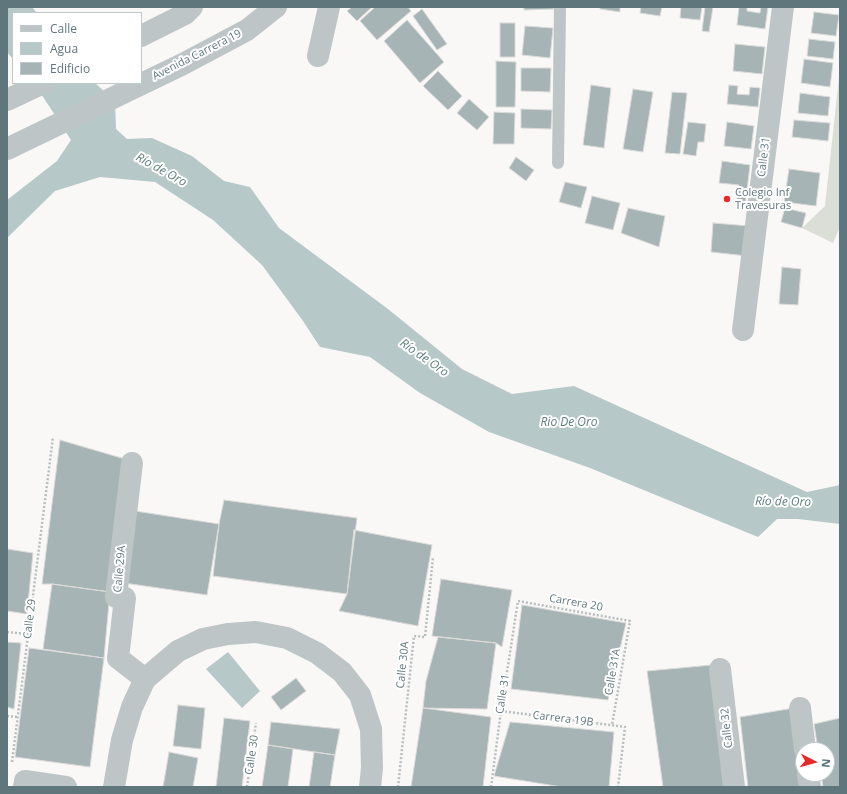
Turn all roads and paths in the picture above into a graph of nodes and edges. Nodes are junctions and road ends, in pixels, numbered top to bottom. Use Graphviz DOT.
graph roads {
  1 [pos="192,7"];
  2 [pos="276,7"];
  3 [pos="328,7"];
  4 [pos="560,7"];
  5 [pos="783,7"];
  6 [pos="142,36"];
  7 [pos="318,56"];
  8 [pos="41,84"];
  9 [pos="142,84"];
  10 [pos="142,84"];
  11 [pos="7,100"];
  12 [pos="7,149"];
  13 [pos="558,163"];
  14 [pos="743,330"];
  15 [pos="53,437"];
  16 [pos="132,463"];
  17 [pos="433,557"];
  18 [pos="518,601"];
  19 [pos="630,622"];
  20 [pos="7,632"];
  21 [pos="28,634"];
  22 [pos="720,669"];
  23 [pos="146,679"];
  24 [pos="800,708"];
  25 [pos="500,711"];
  26 [pos="7,716"];
  27 [pos="17,717"];
  28 [pos="256,723"];
  29 [pos="612,725"];
  30 [pos="804,742"];
  31 [pos="25,784"];
  32 [pos="66,787"];
  33 [pos="114,787"];
  34 [pos="247,787"];
  35 [pos="370,787"];
  36 [pos="398,787"];
  37 [pos="491,787"];
  38 [pos="618,787"];
  39 [pos="734,787"];
  1 -- 6 [label="street"];
  2 -- 9 [label="street, Avenida Carrera 19"];
  3 -- 7 [label="street"];
  4 -- 13 [label="lane"];
  5 -- 14 [label="street, Calle 31"];
  8 -- 11 [label="street"];
  10 -- 12 [label="street, Avenida Carrera 19"];
  15 -- 21 [label="path, Calle 29"];
  16 -- 23 [label="street, Calle 29A"];
  17 -- 36 [label="path, Calle 30A"];
  18 -- 19 [label="path, Carrera 20"];
  18 -- 25 [label="path, Calle 31"];
  19 -- 29 [label="path, Calle 31A"];
  20 -- 21 [label="path"];
  21 -- 27 [label="path, Calle 29"];
  22 -- 39 [label="street, Calle 32"];
  23 -- 33 [label="street"];
  23 -- 35 [label="street"];
  24 -- 30 [label="street"];
  25 -- 29 [label="path, Carrera 19B"];
  25 -- 37 [label="path, Calle 31"];
  26 -- 27 [label="path"];
  27 -- 31 [label="path, Calle 29"];
  28 -- 34 [label="path, Calle 30"];
  29 -- 38 [label="path, Carrera 19B"];
  31 -- 32 [label="street"];
}
